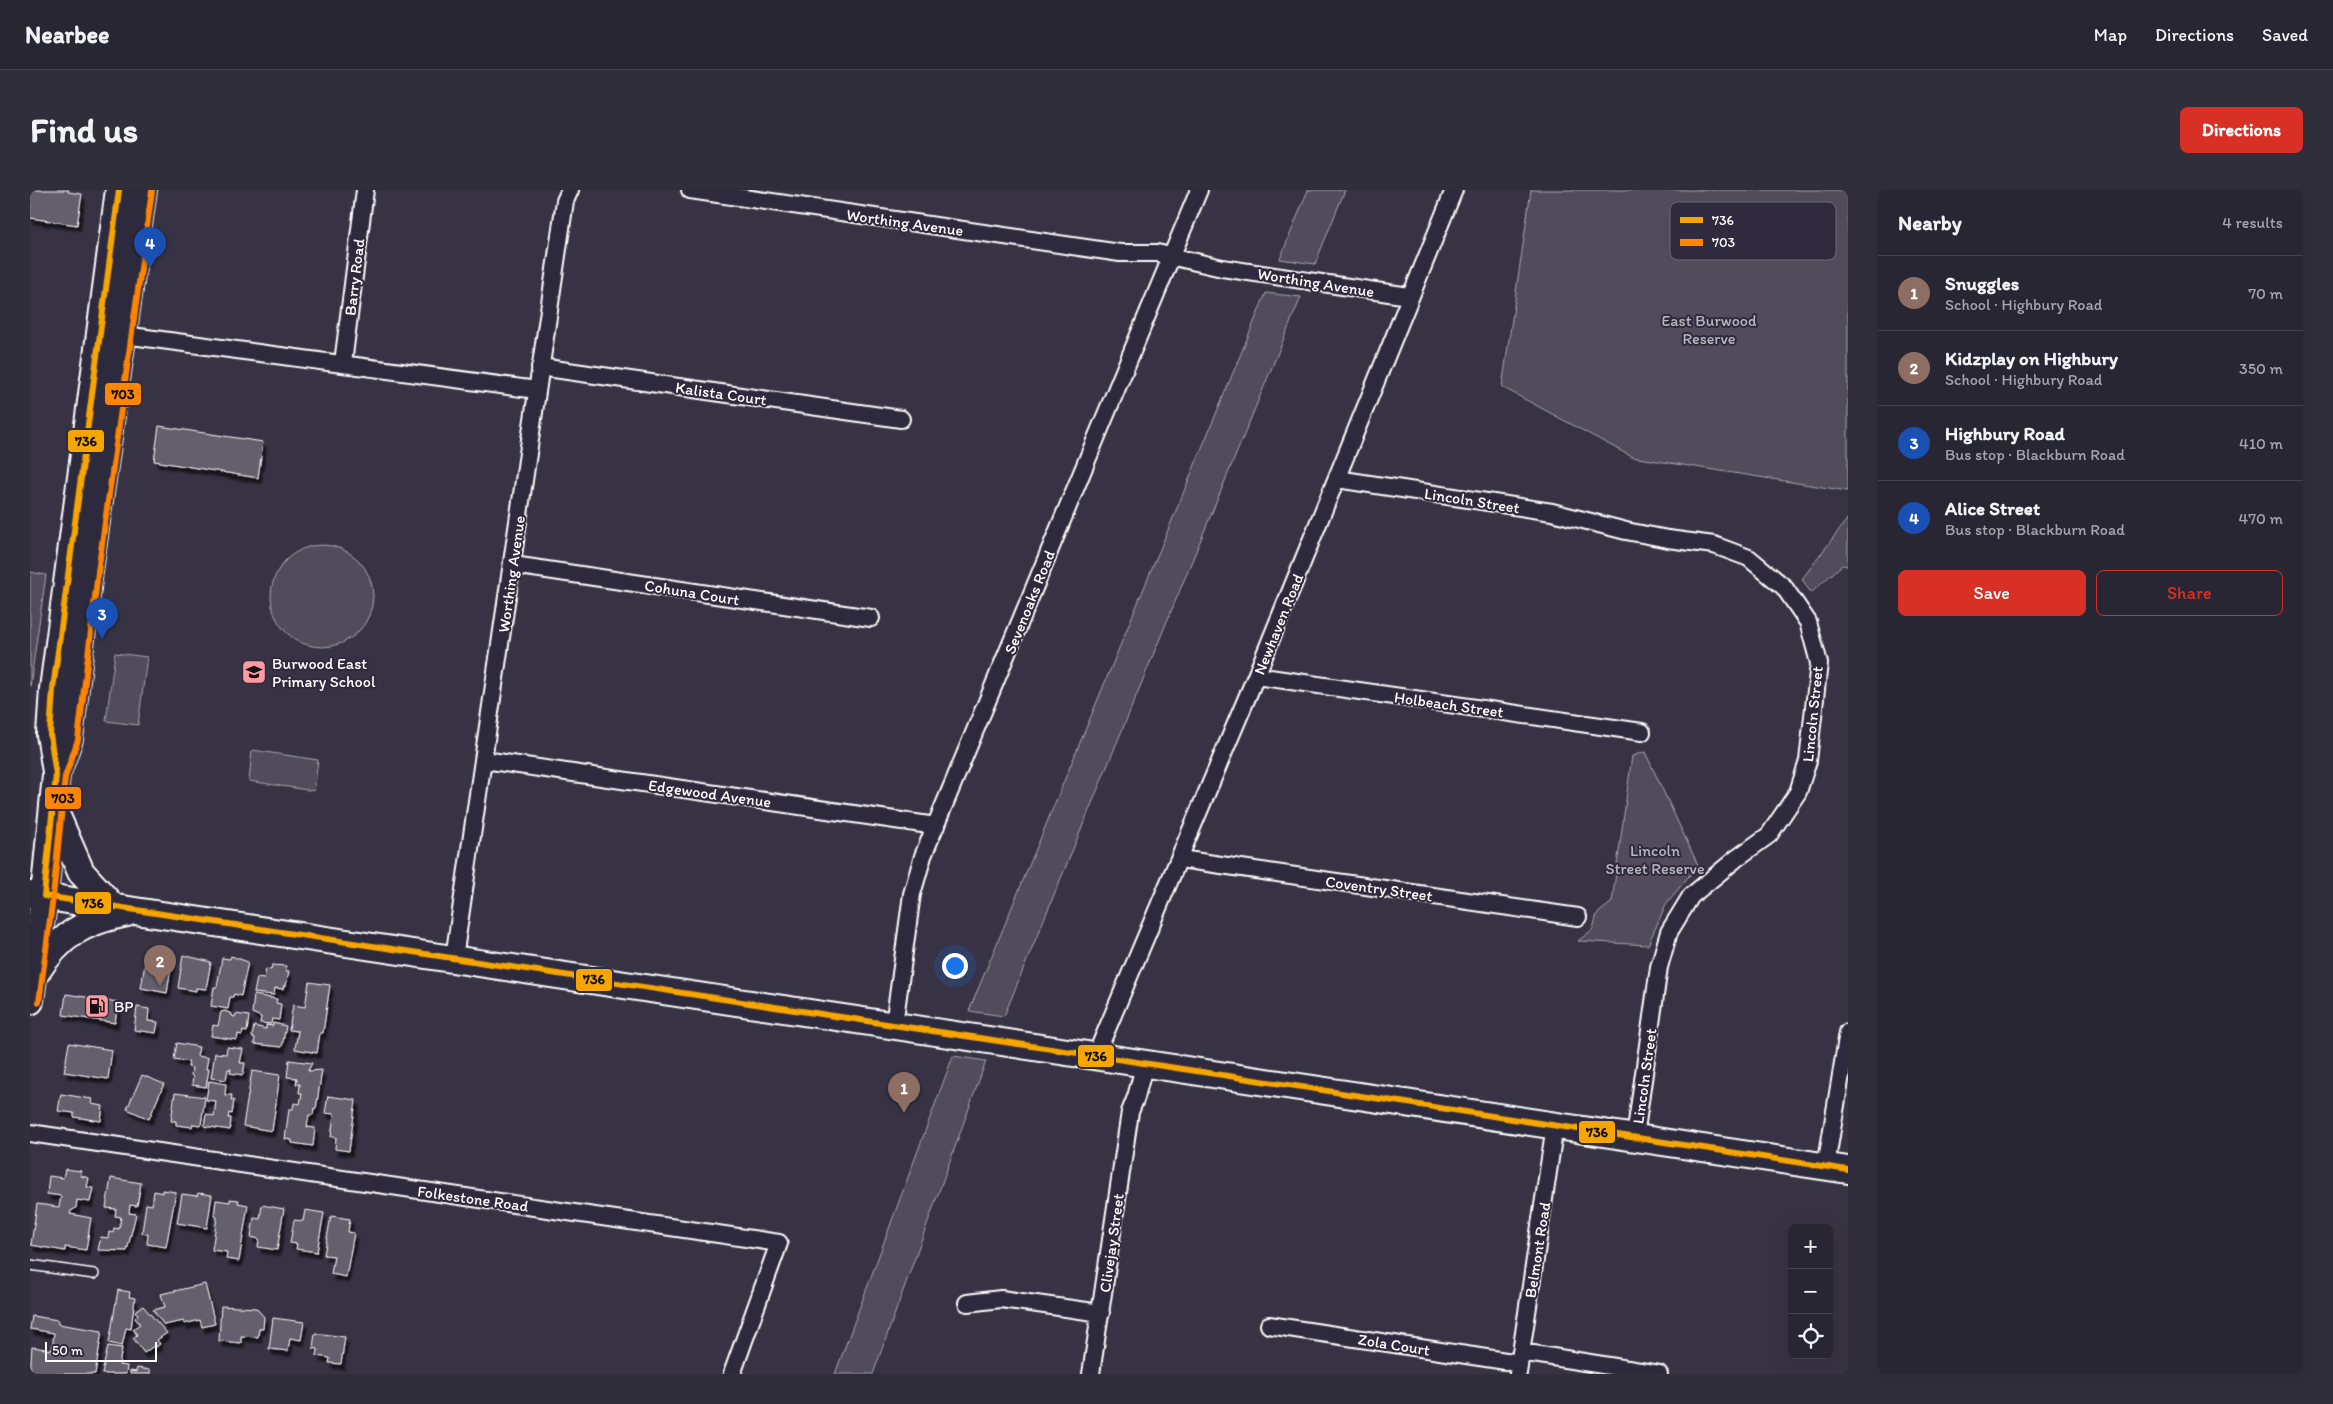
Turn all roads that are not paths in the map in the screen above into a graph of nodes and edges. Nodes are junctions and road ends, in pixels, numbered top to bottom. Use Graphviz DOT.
graph roads {
  1 [pos="119,190"];
  2 [pos="143,190"];
  3 [pos="365,190"];
  4 [pos="570,190"];
  5 [pos="690,190"];
  6 [pos="1198,190"];
  7 [pos="1454,190"];
  8 [pos="1170,260"];
  9 [pos="1409,296"];
  10 [pos="112,334"];
  11 [pos="343,364"];
  12 [pos="540,367"];
  13 [pos="537,390"];
  14 [pos="901,419"];
  15 [pos="1337,479"];
  16 [pos="513,565"];
  17 [pos="871,618"];
  18 [pos="1256,676"];
  19 [pos="1642,732"];
  20 [pos="484,760"];
  21 [pos="52,815"];
  22 [pos="936,826"];
  23 [pos="30,848"];
  24 [pos="1180,859"];
  25 [pos="37,895"];
  26 [pos="123,909"];
  27 [pos="1578,917"];
  28 [pos="454,958"];
  29 [pos="31,984"];
  30 [pos="894,1025"];
  31 [pos="1848,1032"];
  32 [pos="1096,1056"];
  33 [pos="1138,1062"];
  34 [pos="1555,1125"];
  35 [pos="30,1133"];
  36 [pos="1635,1137"];
  37 [pos="1837,1168"];
  38 [pos="30,1265"];
  39 [pos="94,1274"];
  40 [pos="968,1302"];
  41 [pos="1101,1312"];
  42 [pos="1268,1325"];
  43 [pos="1519,1363"];
  44 [pos="732,1374"];
  45 [pos="1091,1374"];
  46 [pos="1659,1374"];
  1 -- 10 [label="main road"];
  2 -- 10 [label="main road"];
  3 -- 11 [label="street, Barry Road"];
  4 -- 12 [label="street, Worthing Avenue"];
  5 -- 8 [label="street, Worthing Avenue"];
  6 -- 8 [label="street, Sevenoaks Road"];
  7 -- 9 [label="street, Newhaven Road"];
  8 -- 9 [label="street, Worthing Avenue"];
  8 -- 22 [label="street, Sevenoaks Road"];
  9 -- 15 [label="street, Newhaven Road"];
  10 -- 11 [label="street"];
  10 -- 21 [label="main road"];
  11 -- 13 [label="street"];
  12 -- 13 [label="street, Worthing Avenue"];
  12 -- 14 [label="street, Kalista Court"];
  13 -- 16 [label="street, Worthing Avenue"];
  15 -- 18 [label="street, Newhaven Road"];
  15 -- 36 [label="street, Lincoln Street"];
  16 -- 17 [label="street, Cohuna Court"];
  16 -- 20 [label="street, Worthing Avenue"];
  18 -- 19 [label="street, Holbeach Street"];
  18 -- 24 [label="street, Newhaven Road"];
  20 -- 22 [label="street, Edgewood Avenue"];
  20 -- 28 [label="street, Worthing Avenue"];
  21 -- 23 [label="main road"];
  21 -- 25 [label="main road"];
  21 -- 26 [label="main road"];
  22 -- 30 [label="street, Sevenoaks Road"];
  24 -- 27 [label="street, Coventry Street"];
  24 -- 32 [label="street, Newhaven Road"];
  25 -- 26 [label="main road"];
  25 -- 29 [label="main road"];
  26 -- 28 [label="main road"];
  26 -- 29 [label="main road"];
  28 -- 30 [label="main road"];
  30 -- 32 [label="main road"];
  31 -- 37 [label="street"];
  32 -- 33 [label="main road"];
  33 -- 34 [label="main road"];
  33 -- 41 [label="street, Clivejay Street"];
  34 -- 36 [label="main road"];
  34 -- 43 [label="street, Belmont Road"];
  35 -- 44 [label="street, Folkestone Road"];
  36 -- 37 [label="main road"];
  38 -- 39 [label="lane"];
  40 -- 41 [label="street"];
  41 -- 45 [label="street, Clivejay Street"];
  42 -- 43 [label="street, Zola Court"];
  43 -- 46 [label="street, Zola Court"];
}
